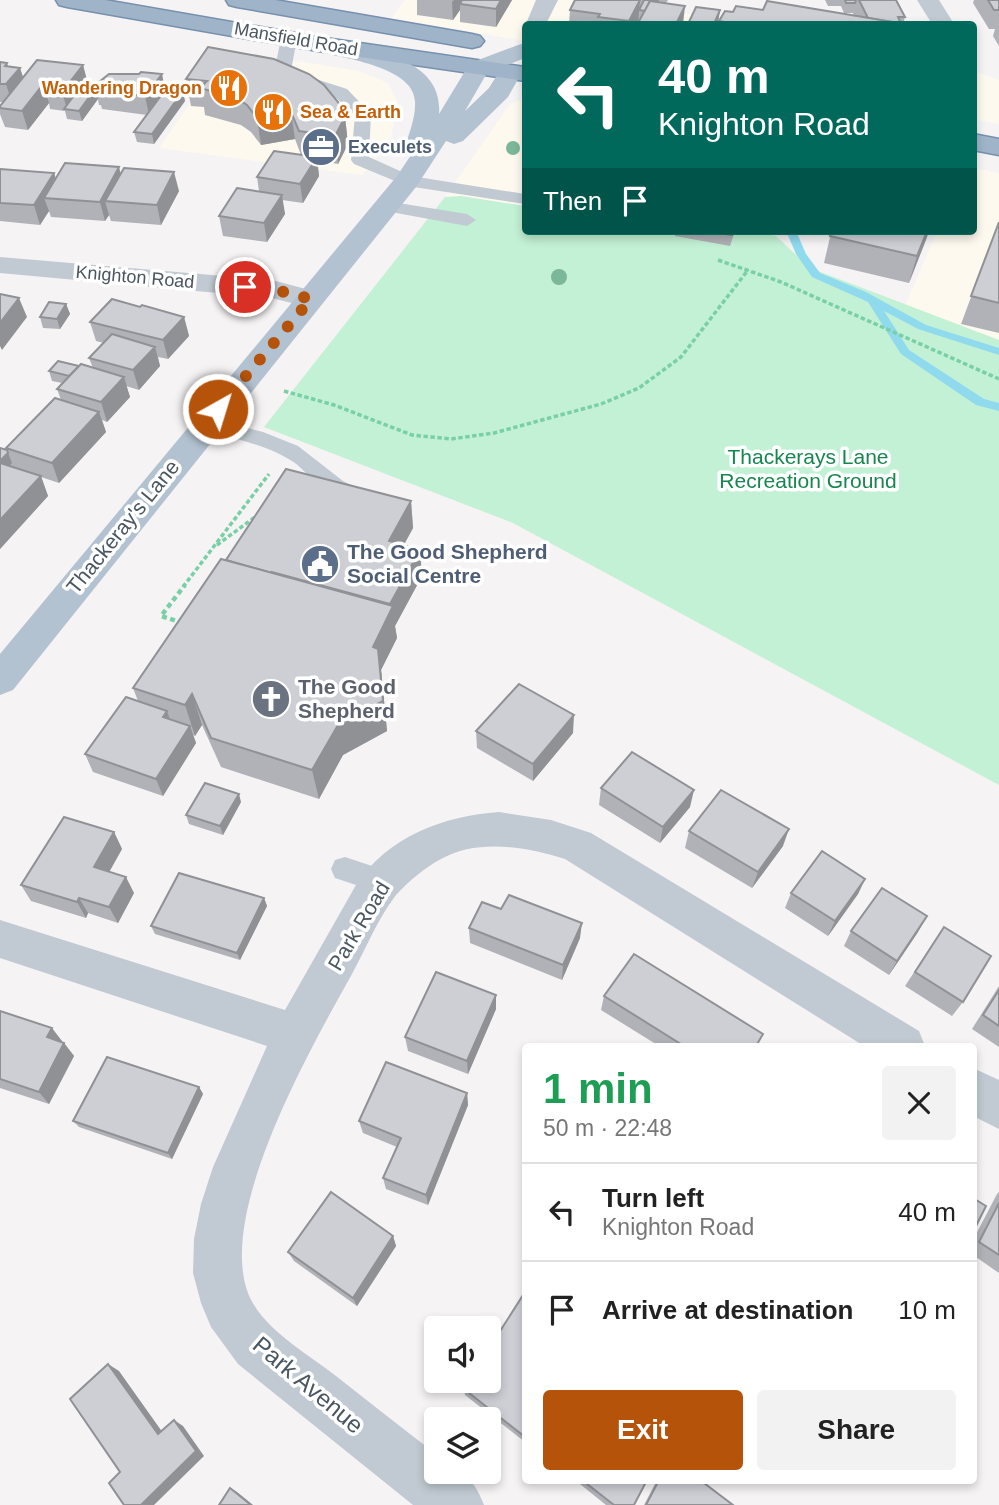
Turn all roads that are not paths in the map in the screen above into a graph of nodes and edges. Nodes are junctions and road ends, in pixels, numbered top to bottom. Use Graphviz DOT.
graph roads {
  1 [pos="67,0"];
  2 [pos="237,0"];
  3 [pos="547,0"];
  4 [pos="928,0"];
  5 [pos="536,21"];
  6 [pos="941,21"];
  7 [pos="289,38"];
  8 [pos="318,44"];
  9 [pos="521,58"];
  10 [pos="478,68"];
  11 [pos="407,181"];
  12 [pos="522,199"];
  13 [pos="386,206"];
  14 [pos="467,220"];
  15 [pos="0,265"];
  16 [pos="311,299"];
  17 [pos="206,424"];
  18 [pos="349,494"];
  19 [pos="0,680"];
  20 [pos="0,939"];
  21 [pos="295,1034"];
  22 [pos="898,1043"];
  23 [pos="977,1092"];
  24 [pos="999,1106"];
  25 [pos="457,1505"];
  1 -- 7 [label="highway, Mansfield Road"];
  2 -- 9 [label="highway, Mansfield Road"];
  3 -- 5 [label="street"];
  4 -- 6 [label="street"];
  7 -- 8 [label="highway, Mansfield Road"];
  7 -- 11 [label="lane"];
  8 -- 10 [label="highway, Mansfield Road"];
  8 -- 11 [label="main road, Thackeray's Lane"];
  9 -- 10 [label="main road"];
  9 -- 11 [label="main road, Thackeray's Lane"];
  10 -- 11 [label="main road, Thackeray's Lane"];
  11 -- 12 [label="lane"];
  11 -- 13 [label="main road, Thackeray's Lane"];
  13 -- 14 [label="lane"];
  13 -- 16 [label="main road, Thackeray's Lane"];
  15 -- 16 [label="street, Knighton Road"];
  16 -- 17 [label="main road, Thackeray's Lane"];
  17 -- 18 [label="lane"];
  17 -- 19 [label="main road, Thackeray's Lane"];
  20 -- 21 [label="street"];
  21 -- 22 [label="street, Park Road"];
  21 -- 25 [label="street, Park Avenue"];
  23 -- 24 [label="street"];
}
